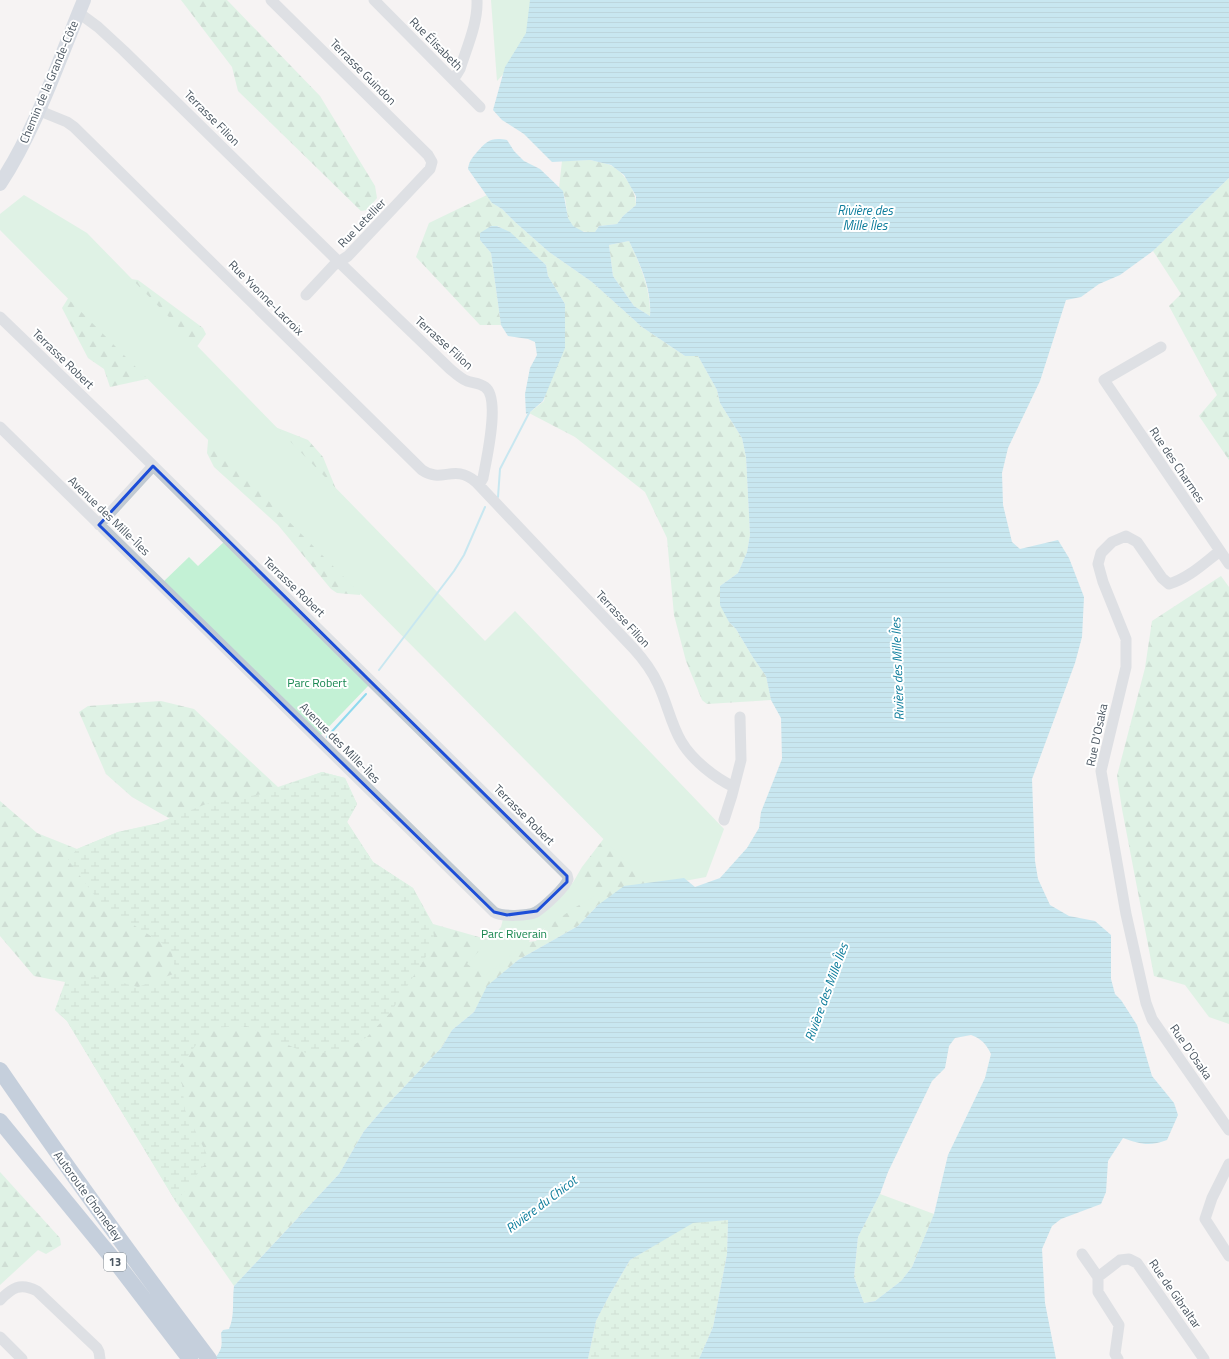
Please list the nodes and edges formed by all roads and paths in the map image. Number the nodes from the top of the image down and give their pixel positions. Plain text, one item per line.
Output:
1 (272, 0) edge
2 (374, 0) edge
3 (477, 0) edge
4 (81, 6) edge
5 (453, 79) junction
6 (480, 107) dead end
7 (40, 111) junction
8 (432, 164) joint
9 (0, 184) edge
10 (339, 262) junction
11 (306, 295) dead end
12 (0, 317) edge
13 (1161, 347) dead end
14 (0, 427) edge
15 (153, 466) junction
16 (479, 485) junction
17 (99, 525) junction
18 (1220, 551) junction
19 (1229, 564) edge
20 (740, 717) dead end
21 (734, 787) junction
22 (724, 820) dead end
23 (568, 877) joint
24 (0, 1070) edge
25 (0, 1121) edge
26 (1229, 1130) edge
27 (1229, 1164) edge
28 (1082, 1254) dead end
29 (1229, 1256) edge
30 (1098, 1277) junction
31 (0, 1300) edge
32 (0, 1338) edge
33 (189, 1349) edge
34 (22, 1359) edge
35 (100, 1359) edge
36 (209, 1359) edge
37 (1118, 1359) edge
38 (1204, 1359) edge

1 - 8 street, Terrasse Guindon
2 - 5 street, Rue Élisabeth
3 - 5 street
4 - 7 main road, Chemin de la Grande-Côte
4 - 10 street, Terrasse Filion
5 - 6 street, Rue Élisabeth
7 - 9 main road, Chemin de la Grande-Côte
7 - 16 street, Rue Yvonne-Lacroix
8 - 10 street, Rue Letellier
10 - 11 street, Rue Letellier
10 - 16 street, Terrasse Filion
12 - 15 street, Terrasse Robert
13 - 18 street, Rue des Charmes
14 - 17 street, Avenue des Mille-Îles
15 - 17 street
15 - 23 street, Terrasse Robert
16 - 21 street, Terrasse Filion
17 - 23 street, Avenue des Mille-Îles
18 - 19 street, Rue des Charmes
18 - 26 street, Rue D'Osaka
20 - 21 street
21 - 22 street
24 - 33 highway, Autoroute Chomedey / 13
25 - 33 highway, Autoroute Chomedey / 13
27 - 29 street
28 - 30 street
30 - 37 street
30 - 38 street, Rue de Gibraltar
31 - 35 street
32 - 34 street
33 - 36 highway, Autoroute Chomedey / 13

